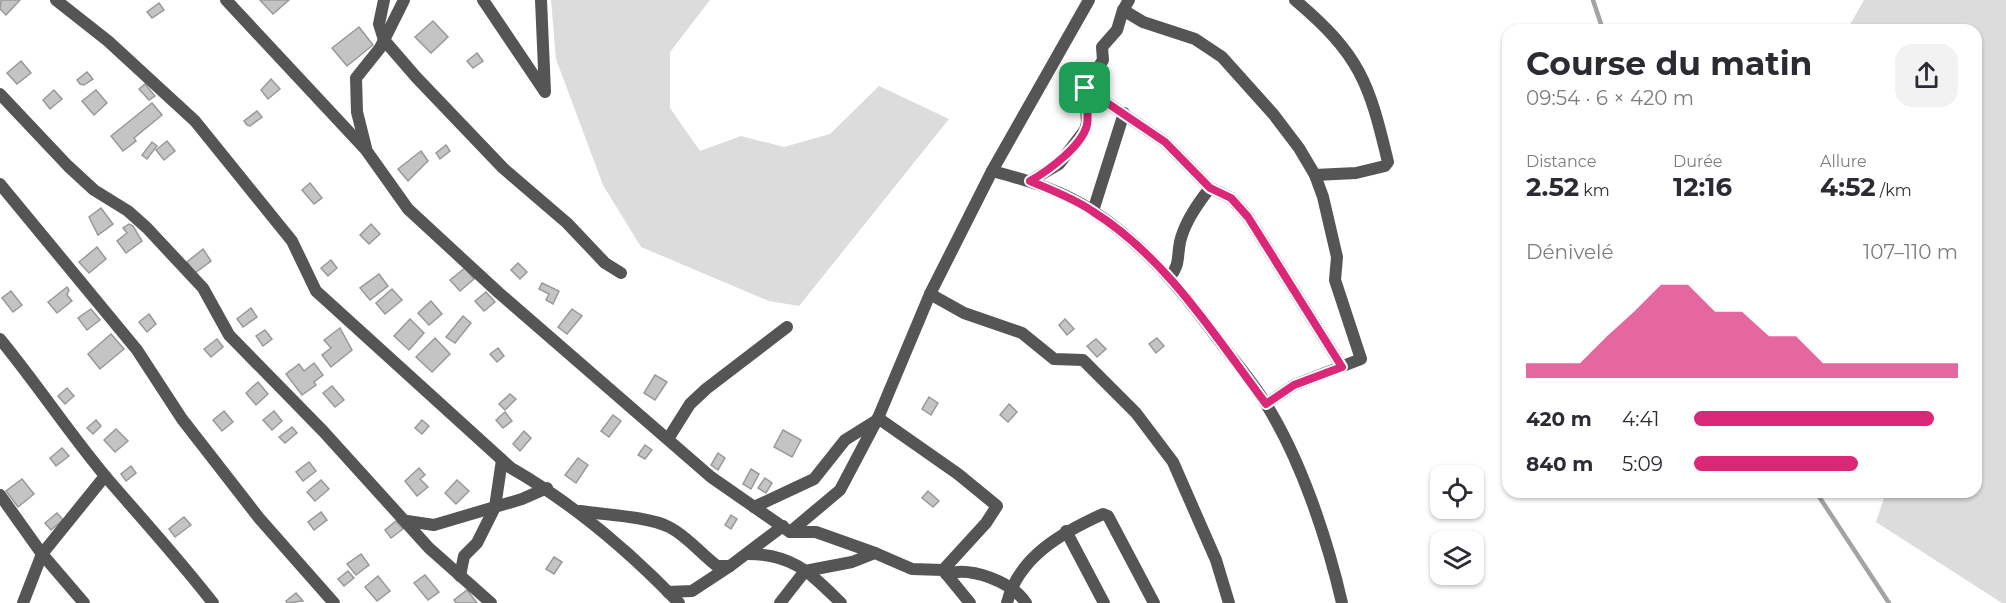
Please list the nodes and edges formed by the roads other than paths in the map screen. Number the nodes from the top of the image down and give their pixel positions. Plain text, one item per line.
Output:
1 (56, 0) edge
2 (226, 0) edge
3 (384, 0) edge
4 (404, 0) edge
5 (483, 0) edge
6 (541, 0) edge
7 (1089, 0) edge
8 (1295, 0) edge
9 (1126, 5) edge
10 (384, 40) junction
11 (1085, 88) junction
12 (0, 94) edge
13 (1124, 113) junction
14 (366, 150) junction
15 (992, 171) junction
16 (1315, 175) junction
17 (1030, 181) junction
18 (0, 184) edge
19 (1210, 188) junction
20 (1093, 211) junction
21 (621, 273) dead end
22 (1170, 278) junction
23 (930, 294) junction
24 (787, 327) dead end
25 (0, 339) edge
26 (1342, 367) junction
27 (1266, 404) junction
28 (878, 419) junction
29 (668, 439) junction
30 (502, 460) junction
31 (105, 476) junction
32 (548, 488) junction
33 (0, 495) edge
34 (495, 507) junction
35 (754, 507) junction
36 (579, 511) junction
37 (407, 521) junction
38 (786, 529) junction
39 (1066, 531) junction
40 (875, 553) junction
41 (42, 554) junction
42 (748, 554) junction
43 (730, 566) junction
44 (805, 570) junction
45 (945, 572) junction
46 (460, 576) junction
47 (1011, 587) junction
48 (668, 592) junction
49 (22, 603) edge
50 (84, 603) edge
51 (213, 603) edge
52 (334, 603) edge
53 (491, 603) edge
54 (679, 603) edge
55 (780, 603) edge
56 (841, 603) edge
57 (970, 603) edge
58 (1007, 603) edge
59 (1026, 603) edge
60 (1104, 603) edge
61 (1154, 603) edge
62 (1229, 603) edge
63 (1342, 603) edge

1 - 30 street
2 - 14 street
3 - 10 street
4 - 10 street
5 - 6 street
7 - 15 street
8 - 16 street
9 - 11 street
9 - 16 street
10 - 14 street
10 - 21 street
11 - 13 street
11 - 17 street
12 - 37 street
13 - 19 street
13 - 20 street
14 - 29 street
15 - 17 street
15 - 23 street
16 - 26 street
17 - 20 street
18 - 52 street
19 - 22 street
19 - 26 street
20 - 22 street
22 - 27 street
23 - 28 street
23 - 62 street
24 - 29 street
25 - 31 street
26 - 27 street
27 - 63 street
28 - 35 street
28 - 38 street
28 - 45 street
29 - 35 street
30 - 32 street
30 - 34 street
31 - 41 street
31 - 51 street
32 - 34 street
32 - 36 street
33 - 41 street
34 - 37 street
34 - 46 street
35 - 38 street
36 - 43 street
36 - 48 street
37 - 46 street
38 - 40 street
38 - 42 street
39 - 47 street
39 - 60 street
39 - 61 street
40 - 44 street
40 - 45 street
41 - 49 street
41 - 50 street
42 - 43 street
42 - 44 street
43 - 48 street
44 - 55 street
44 - 56 street
45 - 47 street
45 - 57 street
46 - 53 street
47 - 58 street
47 - 59 street
48 - 54 street

